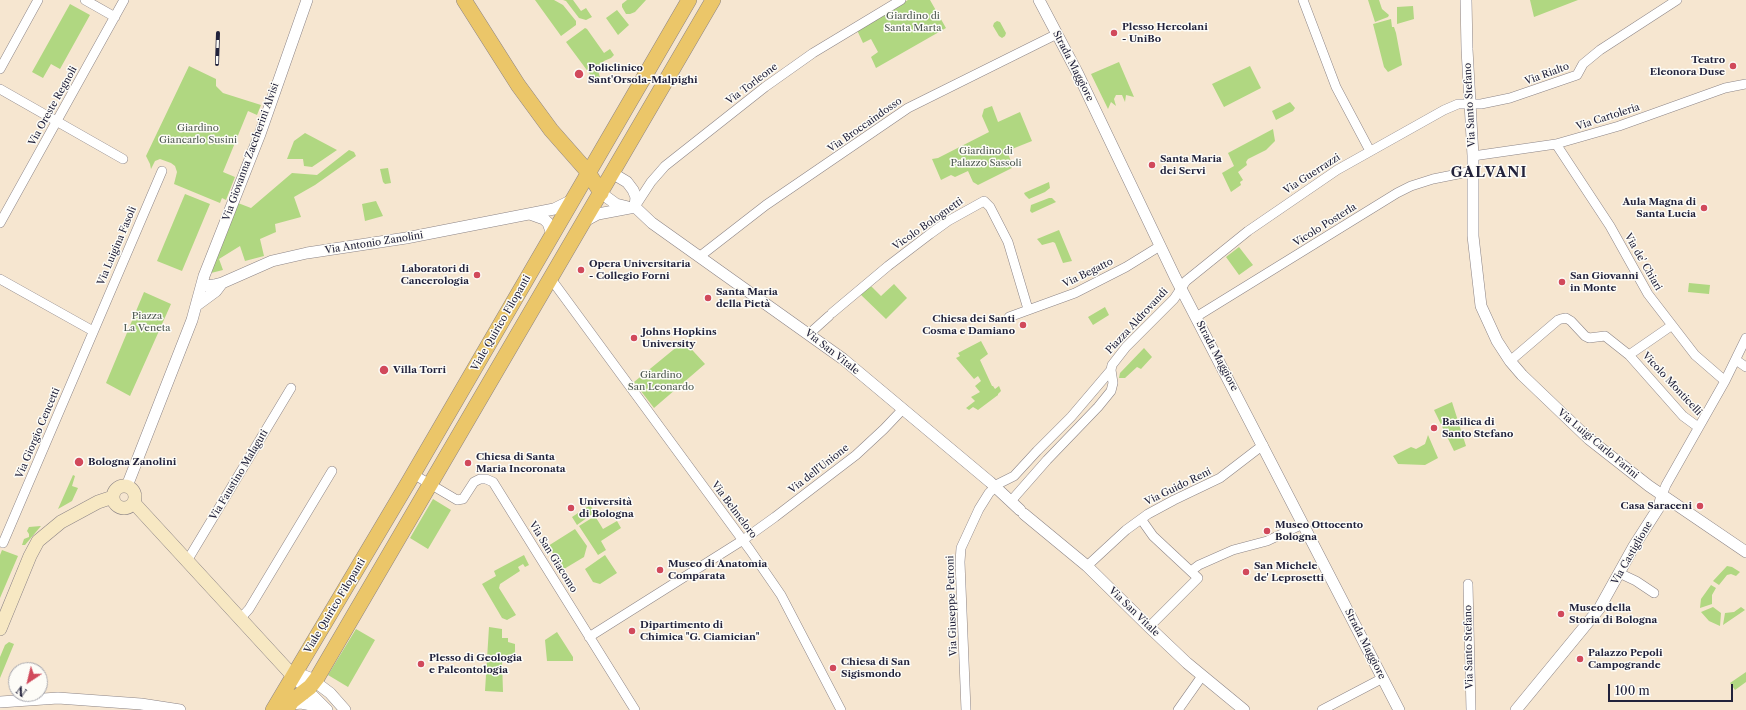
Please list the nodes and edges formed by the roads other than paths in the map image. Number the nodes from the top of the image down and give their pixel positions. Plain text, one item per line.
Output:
1 (38, 0) edge
2 (85, 0) edge
3 (124, 0) edge
4 (307, 0) edge
5 (464, 0) edge
6 (689, 0) edge
7 (713, 0) edge
8 (901, 0) edge
9 (1039, 0) edge
10 (1303, 0) edge
11 (1466, 0) edge
12 (1677, 0) edge
13 (115, 17) junction
14 (1057, 34) junction
15 (0, 69) edge
16 (1746, 84) edge
17 (0, 89) edge
18 (1471, 103) junction
19 (57, 121) junction
20 (1556, 144) junction
21 (1370, 151) junction
22 (1473, 156) junction
23 (123, 159) dead end
24 (162, 171) dead end
25 (1473, 171) junction
26 (588, 172) junction
27 (612, 173) junction
28 (601, 193) junction
29 (572, 200) junction
30 (632, 207) junction
31 (529, 213) junction
32 (584, 221) junction
33 (0, 223) edge
34 (552, 234) junction
35 (1160, 246) junction
36 (699, 257) junction
37 (0, 279) edge
38 (551, 279) junction
39 (222, 283) junction
40 (202, 286) junction
41 (1181, 288) junction
42 (197, 304) junction
43 (1481, 306) joint
44 (1028, 309) junction
45 (1196, 316) junction
46 (1009, 317) dead end
47 (1671, 326) junction
48 (93, 331) junction
49 (809, 334) junction
50 (1746, 338) edge
51 (1629, 355) junction
52 (1736, 360) junction
53 (1510, 361) junction
54 (1746, 367) edge
55 (1111, 370) junction
56 (1725, 381) junction
57 (291, 388) dead end
58 (903, 409) junction
59 (1698, 427) junction
60 (1263, 445) junction
61 (1036, 450) junction
62 (1047, 460) junction
63 (332, 471) dead end
64 (413, 474) junction
65 (430, 484) junction
66 (128, 486) junction
67 (994, 487) junction
68 (1662, 495) junction
69 (113, 497) junction
70 (1011, 501) junction
71 (134, 503) junction
72 (1141, 519) junction
73 (1303, 524) junction
74 (743, 540) junction
75 (3, 543) dead end
76 (1746, 552) edge
77 (187, 561) junction
78 (1087, 566) junction
79 (1191, 571) junction
80 (1619, 573) junction
81 (1468, 584) dead end
82 (1654, 593) dead end
83 (240, 619) junction
84 (1149, 627) junction
85 (0, 629) edge
86 (589, 637) junction
87 (293, 676) junction
88 (1202, 676) junction
89 (1383, 678) junction
90 (311, 686) junction
91 (0, 702) edge
92 (282, 709) edge
93 (180, 710) edge
94 (323, 710) edge
95 (327, 710) edge
96 (345, 710) edge
97 (635, 710) edge
98 (841, 710) edge
99 (966, 710) edge
100 (1178, 710) edge
101 (1244, 710) edge
102 (1322, 710) edge
103 (1399, 710) edge
104 (1471, 710) edge
105 (1516, 710) edge

1 - 15 street
2 - 13 street
3 - 13 street, Via Oreste Regnoli
4 - 40 street, Via Giovanna Zaccherini Alvisi
5 - 26 main road
6 - 26 main road, Viale Quirico Filopanti
7 - 27 main road, Viale Quirico Filopanti
8 - 30 street, Via Torleone
9 - 14 street, Strada Maggiore
10 - 21 street
11 - 18 street, Via Santo Stefano
12 - 18 street, Via Rialto
13 - 19 street, Via Oreste Regnoli
14 - 35 street, Strada Maggiore
14 - 36 street, Via Broccaindosso
16 - 20 street, Via Cartoleria
17 - 19 street
18 - 21 street, Via Guerrazzi
18 - 22 street, Via Santo Stefano
19 - 23 street
19 - 33 street, Via Oreste Regnoli
20 - 22 street, Via Cartoleria
20 - 47 street, Via de' Chiari
21 - 41 street, Via Guerrazzi
22 - 25 street, Via Santo Stefano
24 - 48 street, Via Luigina Fasoli
25 - 43 street, Via Santo Stefano
25 - 45 street, Vicolo Posterla
26 - 27 main road
26 - 28 main road
26 - 29 main road, Viale Quirico Filopanti
27 - 28 main road, Viale Quirico Filopanti
27 - 30 street
28 - 30 street
28 - 32 main road, Viale Quirico Filopanti
29 - 31 street, Via Antonio Zanolini
29 - 34 main road, Viale Quirico Filopanti
30 - 32 street
30 - 36 street, Via San Vitale
31 - 34 street
31 - 39 street, Via Antonio Zanolini
32 - 38 main road, Viale Quirico Filopanti
34 - 64 main road, Viale Quirico Filopanti
35 - 41 street, Strada Maggiore
35 - 44 street, Via Begatto
36 - 49 street, Via San Vitale
37 - 48 street
38 - 65 main road, Viale Quirico Filopanti
38 - 74 street, Via Belmeloro
39 - 40 street, Via Antonio Zanolini
39 - 42 street, Via Antonio Zanolini
40 - 42 street, Via Giovanna Zaccherini Alvisi
41 - 45 street, Strada Maggiore
41 - 55 street, Piazza Aldrovandi
42 - 66 street
43 - 53 street, Via Luigi Carlo Farini
44 - 46 street, Via Begatto
44 - 49 street, Vicolo Bolognetti
45 - 60 street, Strada Maggiore
47 - 51 street, Vicolo Monticelli
47 - 56 street, Via de' Chiari
48 - 75 street, Via Giorgio Cencetti
49 - 58 street, Via San Vitale
50 - 52 street, Via Castiglione
51 - 53 street, Vicolo Monticelli
51 - 59 street, Vicolo Monticelli
52 - 54 street
52 - 56 street, Via Castiglione
53 - 68 street, Via Luigi Carlo Farini
55 - 61 street, Piazza Aldrovandi
55 - 62 street, Piazza Aldrovandi
56 - 59 street, Via Castiglione
57 - 77 street, Via Faustino Malaguti
58 - 67 street, Via San Vitale
58 - 74 street, Via dell'Unione
59 - 68 street, Via Castiglione
60 - 72 street, Via Guido Reni
60 - 73 street, Strada Maggiore
61 - 62 street
61 - 67 street, Piazza Aldrovandi
62 - 70 street, Piazza Aldrovandi
63 - 83 street
64 - 65 street
64 - 87 main road, Viale Quirico Filopanti
65 - 86 street, Via San Giacomo
65 - 90 main road, Viale Quirico Filopanti
66 - 69 main road
66 - 71 main road
67 - 70 street, Via San Vitale
67 - 99 street, Via Giuseppe Petroni
68 - 76 street, Via Luigi Carlo Farini
68 - 80 street, Via Castiglione
69 - 71 main road
69 - 85 main road
70 - 78 street, Via San Vitale
71 - 77 main road
72 - 78 street, Via Guido Reni
72 - 79 street
73 - 79 street
73 - 89 street, Strada Maggiore
74 - 86 street, Via dell'Unione
74 - 98 street, Via Belmeloro
77 - 83 main road
78 - 84 street, Via San Vitale
79 - 84 street
80 - 82 street
80 - 105 street, Via Castiglione
81 - 104 street, Via Santo Stefano
83 - 87 main road
84 - 88 street, Via San Vitale
86 - 97 street, Via San Giacomo
87 - 90 street
87 - 92 main road, Viale Quirico Filopanti
88 - 100 street
88 - 101 street, Via San Vitale
89 - 102 street
89 - 103 street, Strada Maggiore
90 - 92 main road, Viale Quirico Filopanti
90 - 95 street
90 - 96 street
91 - 93 street
92 - 94 street

